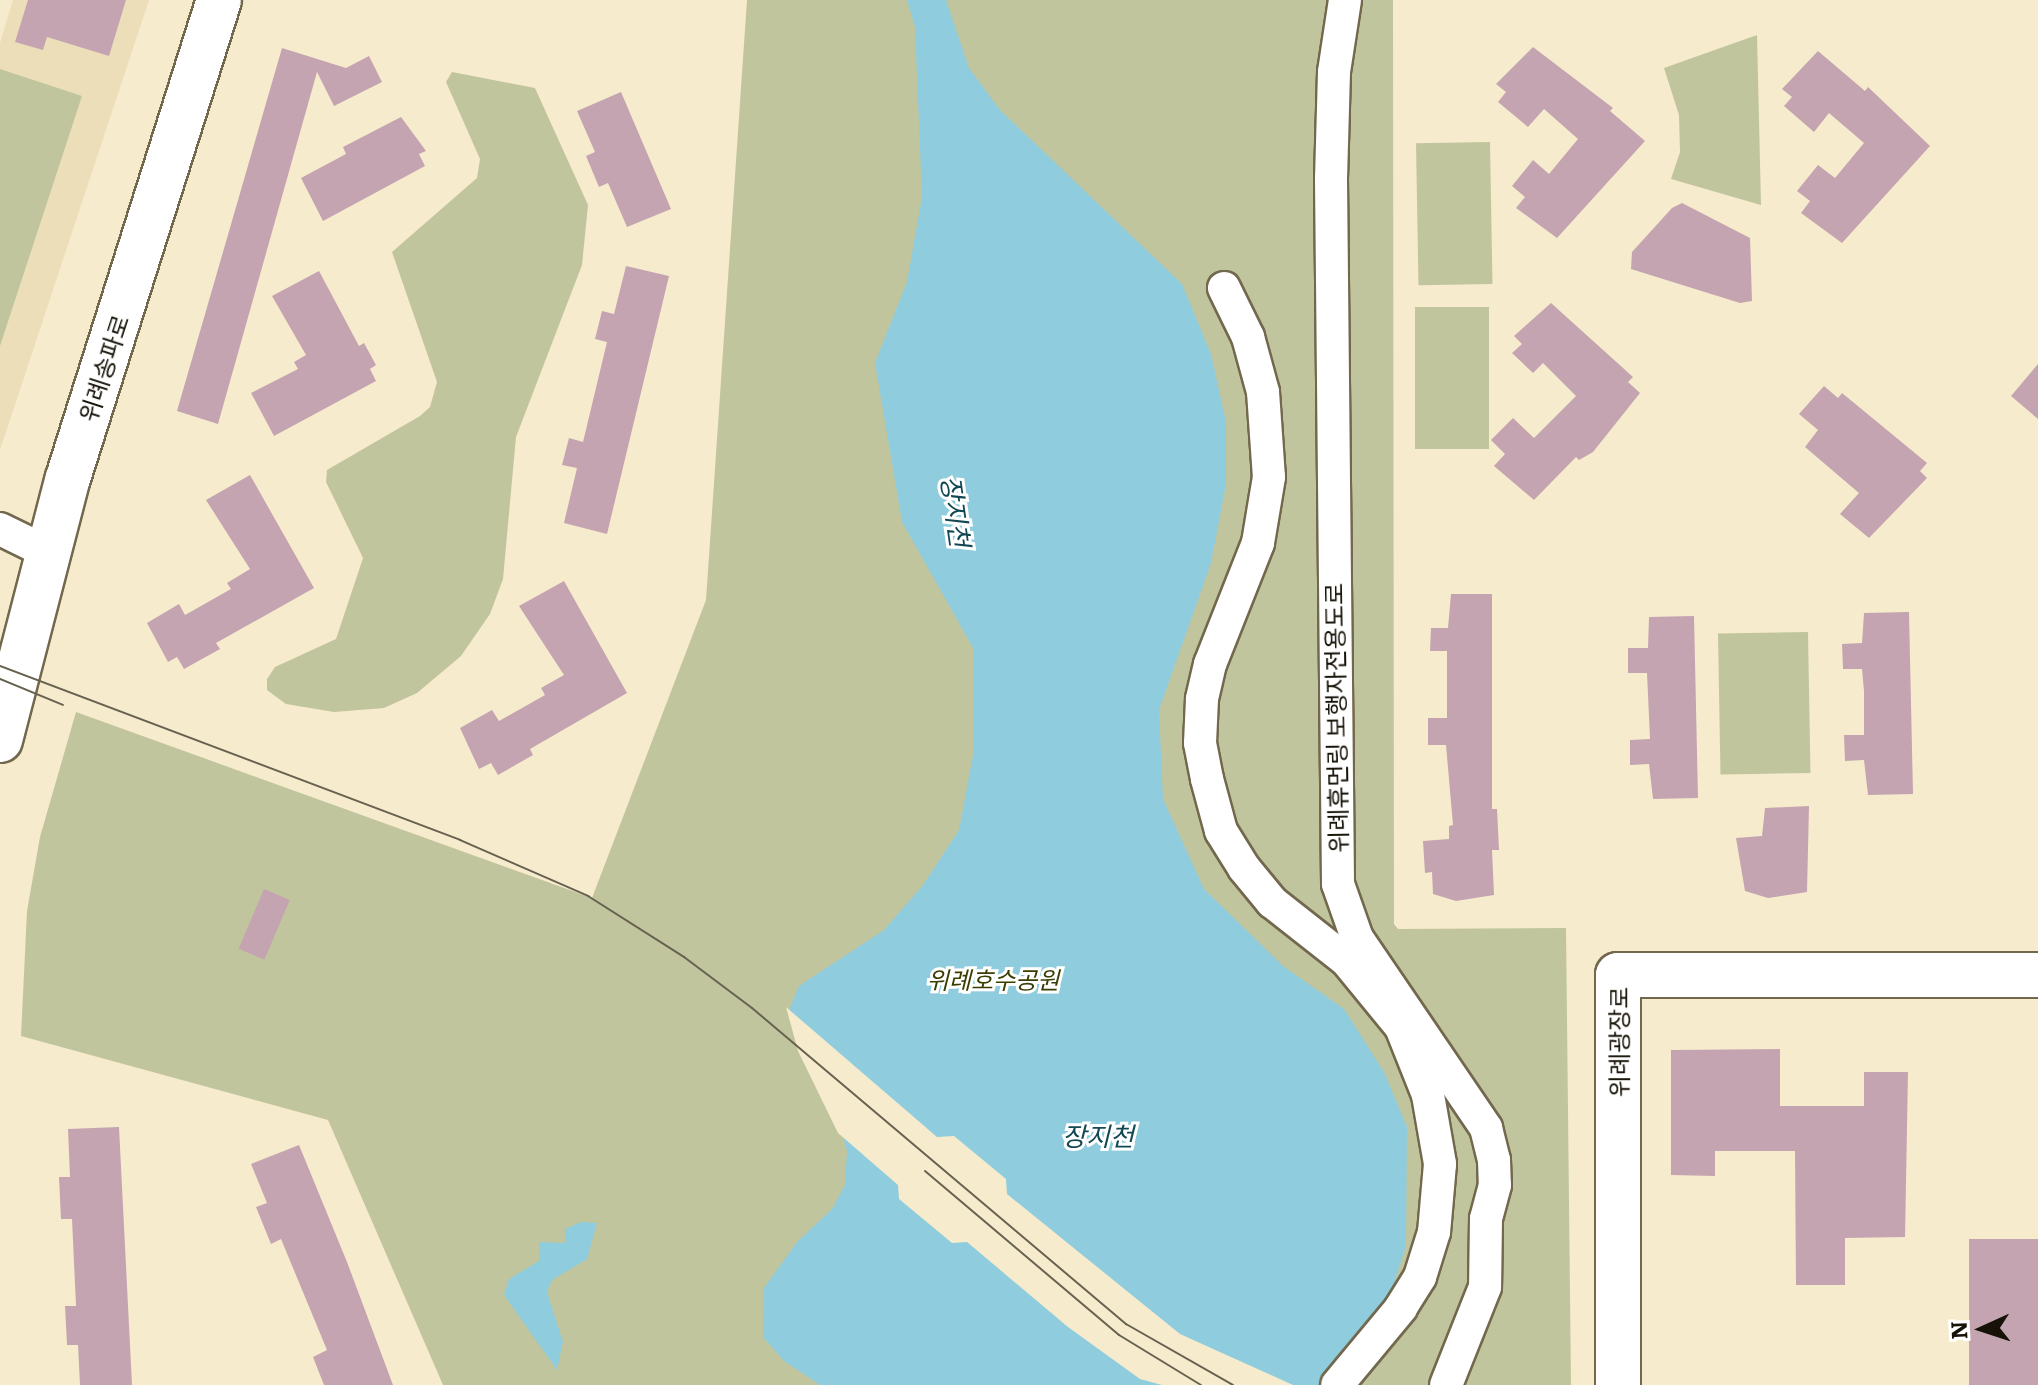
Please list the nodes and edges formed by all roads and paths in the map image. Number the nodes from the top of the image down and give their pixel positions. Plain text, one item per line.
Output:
1 (219, 0) edge
2 (1345, 0) edge
3 (1224, 288) dead end
4 (0, 529) edge
5 (47, 552) junction
6 (0, 740) edge
7 (2038, 975) edge
8 (1337, 1385) edge
9 (1446, 1385) edge
10 (1618, 1385) edge

1 - 5 street, 위례송파로
2 - 9 street, 위례휴먼링 보행자전용도로
3 - 8 street
4 - 5 street
5 - 6 street, 위례송파로
7 - 10 street, 위례광장로

